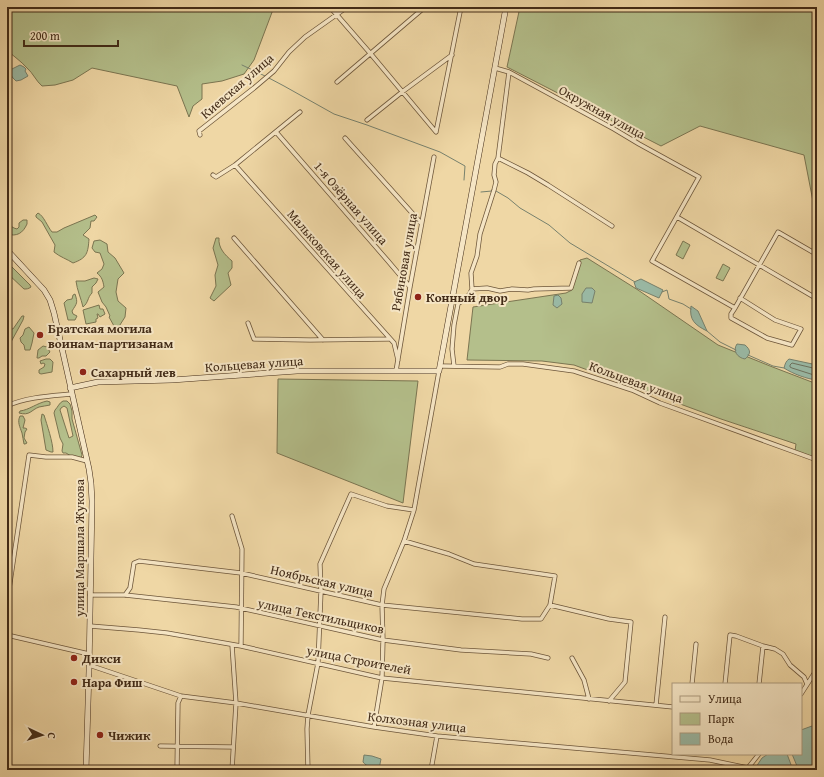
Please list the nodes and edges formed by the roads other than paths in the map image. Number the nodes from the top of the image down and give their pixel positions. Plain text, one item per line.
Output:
1 (330, 7) edge
2 (346, 7) edge
3 (425, 7) edge
4 (461, 7) edge
5 (506, 7) edge
6 (336, 15) junction
7 (370, 53) junction
8 (452, 55) junction
9 (495, 68) junction
10 (508, 72) junction
11 (337, 82) dead end
12 (402, 92) junction
13 (300, 112) dead end
14 (367, 120) dead end
15 (276, 132) junction
16 (200, 135) dead end
17 (345, 138) dead end
18 (434, 157) dead end
19 (498, 158) junction
20 (235, 164) junction
21 (213, 176) dead end
22 (677, 217) junction
23 (422, 223) junction
24 (612, 226) dead end
25 (234, 238) dead end
26 (7, 250) edge
27 (816, 254) edge
28 (579, 263) dead end
29 (759, 265) junction
30 (410, 287) junction
31 (472, 289) junction
32 (814, 297) dead end
33 (740, 298) junction
34 (734, 308) junction
35 (248, 323) dead end
36 (389, 339) junction
37 (322, 340) junction
38 (398, 360) junction
39 (454, 366) junction
40 (440, 368) junction
41 (396, 371) junction
42 (71, 391) junction
43 (7, 406) edge
44 (817, 460) edge
45 (87, 461) junction
46 (414, 510) junction
47 (232, 516) dead end
48 (404, 541) junction
49 (241, 573) junction
50 (321, 591) junction
51 (90, 595) junction
52 (125, 595) junction
53 (7, 603) edge
54 (382, 605) junction
55 (550, 605) junction
56 (241, 608) junction
57 (665, 617) dead end
58 (90, 626) junction
59 (320, 626) junction
60 (7, 635) edge
61 (383, 640) junction
62 (696, 644) dead end
63 (232, 645) junction
64 (241, 646) junction
65 (764, 646) junction
66 (90, 654) junction
67 (548, 658) dead end
68 (572, 658) dead end
69 (318, 663) junction
70 (89, 665) junction
71 (817, 669) edge
72 (382, 678) junction
73 (692, 683) edge
74 (725, 683) edge
75 (759, 683) edge
76 (807, 684) junction
77 (802, 692) edge
78 (181, 696) junction
79 (589, 699) junction
80 (609, 701) junction
81 (236, 703) junction
82 (656, 705) junction
83 (672, 707) edge
84 (308, 715) junction
85 (374, 727) junction
86 (437, 736) junction
87 (160, 746) dead end
88 (177, 746) junction
89 (233, 747) junction
90 (758, 755) edge
91 (747, 769) edge
92 (86, 770) edge
93 (177, 770) edge
94 (232, 770) edge
95 (308, 770) edge
96 (431, 770) edge

1 - 6 street
2 - 6 street, Киевская улица
3 - 7 street
4 - 8 street
5 - 9 street
6 - 7 street
6 - 16 street, Киевская улица
7 - 11 street
7 - 12 street
8 - 12 street
8 - 12 street
9 - 10 street, Окружная улица
9 - 40 street
10 - 19 street
10 - 22 street, Окружная улица
12 - 14 street
13 - 15 street
15 - 20 street
15 - 30 street, 1-я Озёрная улица
17 - 23 street
18 - 23 street, Рябиновая улица
19 - 24 street
19 - 31 street
20 - 21 street
20 - 36 street, Мальковская улица
22 - 29 street
22 - 34 street
23 - 30 street, Рябиновая улица
25 - 37 street
26 - 42 street, улица Маршала Жукова
27 - 29 street
28 - 31 street
29 - 32 street
29 - 33 street
30 - 38 street, Рябиновая улица
31 - 39 street
33 - 34 street
33 - 34 street
35 - 37 street
36 - 37 street
36 - 38 street, Мальковская улица
38 - 41 street, Рябиновая улица
39 - 40 street, Кольцевая улица
39 - 44 street, Кольцевая улица
40 - 41 street, Кольцевая улица
40 - 46 street
41 - 42 street, Кольцевая улица
42 - 43 street
42 - 45 street, улица Маршала Жукова
45 - 51 street, улица Маршала Жукова
45 - 53 street
46 - 48 street
46 - 50 street
47 - 49 street
48 - 54 street
48 - 55 street
49 - 50 street, Ноябрьская улица
49 - 52 street, Ноябрьская улица
49 - 56 street
50 - 54 street, Ноябрьская улица
50 - 59 street
51 - 52 street, улица Текстильщиков
51 - 58 street, улица Маршала Жукова
52 - 56 street, улица Текстильщиков
54 - 55 street, Ноябрьская улица
54 - 61 street
55 - 80 street
56 - 59 street, улица Текстильщиков
56 - 64 street
57 - 82 street
58 - 63 street, улица Строителей
58 - 66 street, улица Маршала Жукова
59 - 61 street, улица Текстильщиков
59 - 69 street
60 - 66 street
61 - 67 street, улица Текстильщиков
61 - 72 street
62 - 73 street
63 - 64 street, улица Строителей
63 - 81 street
64 - 69 street, улица Строителей
65 - 74 street
65 - 75 street
65 - 76 street
66 - 70 street, улица Маршала Жукова
68 - 79 street
69 - 72 street, улица Строителей
69 - 84 street
70 - 78 street, Колхозная улица
70 - 92 street, улица Маршала Жукова
71 - 76 street
72 - 79 street, улица Строителей
72 - 85 street
76 - 77 street
78 - 81 street, Колхозная улица
78 - 88 street
79 - 80 street, улица Строителей
80 - 82 street, улица Строителей
81 - 84 street, Колхозная улица
81 - 89 street
82 - 83 street, улица Строителей
84 - 85 street, Колхозная улица
84 - 95 street
85 - 86 street, Колхозная улица
86 - 91 street, Колхозная улица
86 - 96 street
87 - 88 street
88 - 89 street
88 - 93 street
89 - 94 street
90 - 91 street

